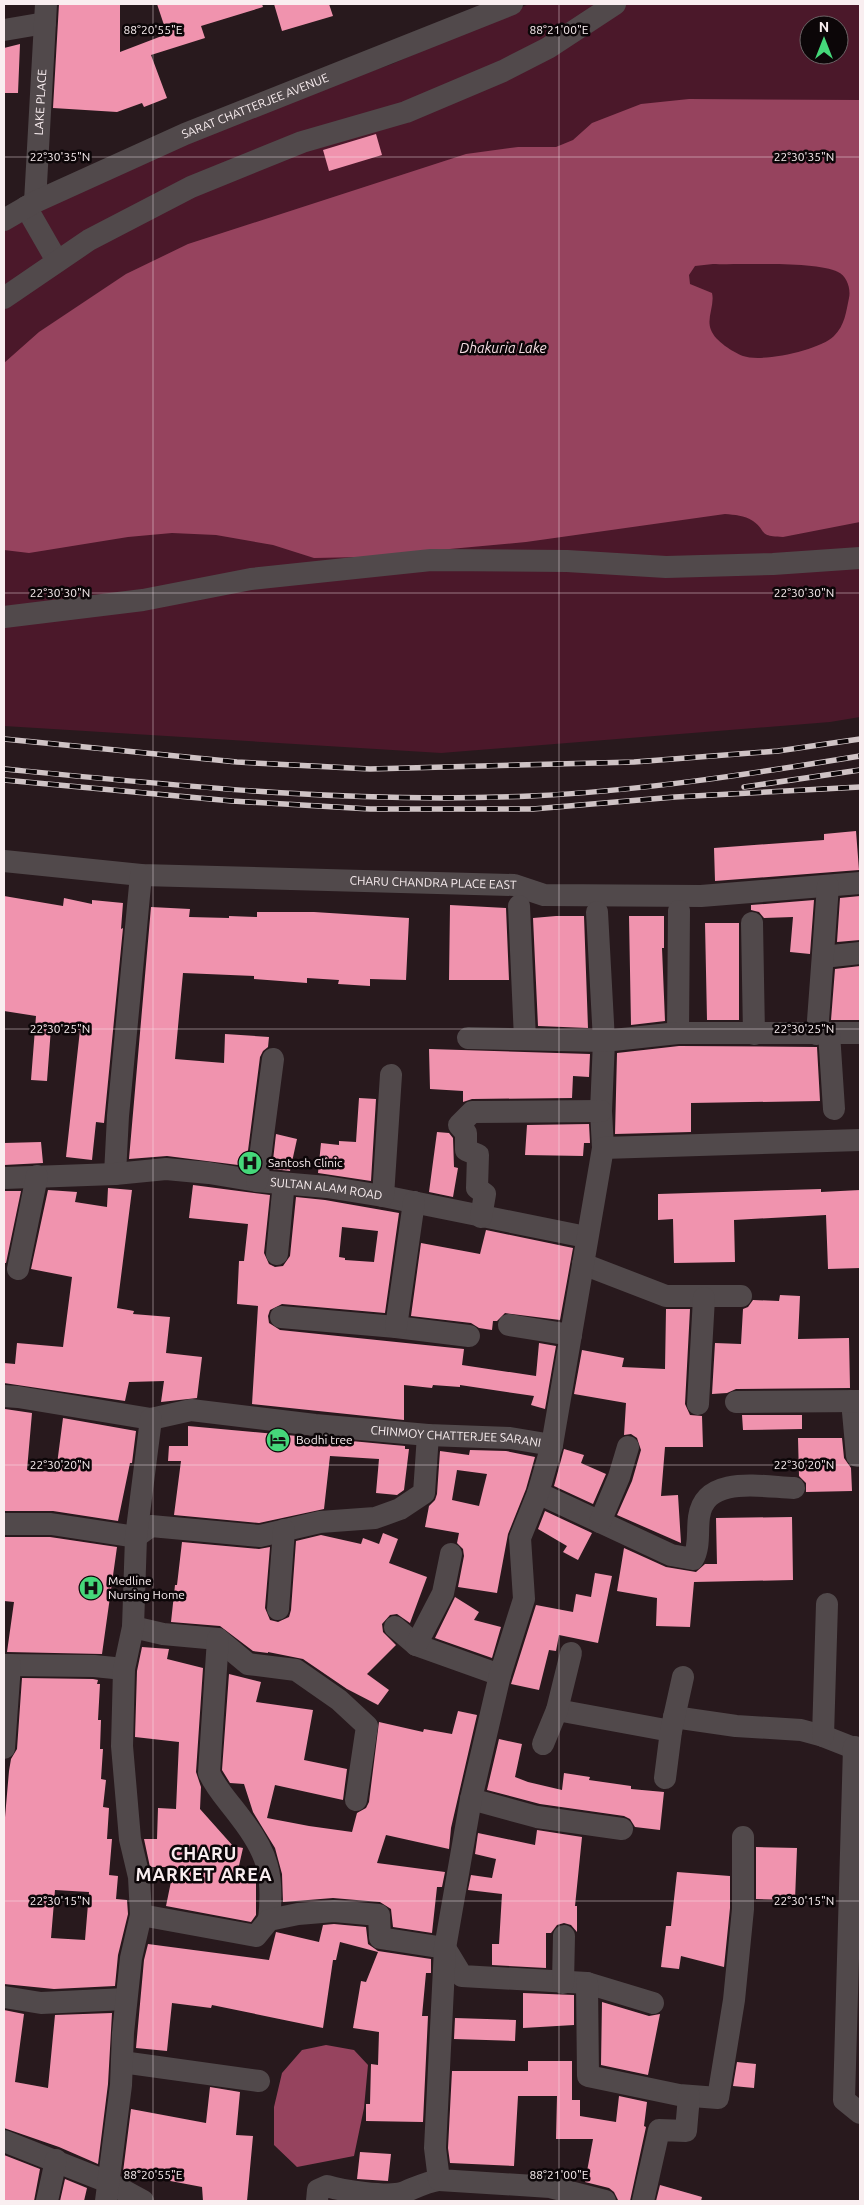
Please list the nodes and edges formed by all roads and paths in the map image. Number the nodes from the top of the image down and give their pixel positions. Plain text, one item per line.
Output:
1 (512, 4) edge
2 (615, 4) edge
3 (46, 14) edge
4 (4, 30) edge
5 (30, 204) junction
6 (4, 220) edge
7 (56, 261) junction
8 (4, 298) edge
9 (860, 558) edge
10 (4, 617) edge
11 (4, 861) edge
12 (141, 875) junction
13 (860, 883) edge
14 (828, 886) junction
15 (519, 906) dead end
16 (679, 911) dead end
17 (597, 912) dead end
18 (752, 922) dead end
19 (860, 953) edge
20 (823, 957) junction
21 (678, 1033) junction
22 (860, 1033) edge
23 (754, 1034) junction
24 (823, 1034) junction
25 (468, 1038) dead end
26 (525, 1039) junction
27 (604, 1041) junction
28 (273, 1059) dead end
29 (391, 1076) dead end
30 (834, 1109) dead end
31 (600, 1111) junction
32 (860, 1140) edge
33 (603, 1148) junction
34 (116, 1174) junction
35 (37, 1176) junction
36 (4, 1178) edge
37 (257, 1181) junction
38 (286, 1184) junction
39 (383, 1196) junction
40 (414, 1202) junction
41 (481, 1217) junction
42 (586, 1237) junction
43 (277, 1254) dead end
44 (583, 1264) junction
45 (18, 1269) dead end
46 (740, 1296) dead end
47 (704, 1298) junction
48 (280, 1316) dead end
49 (509, 1325) dead end
50 (396, 1327) junction
51 (571, 1335) junction
52 (469, 1336) dead end
53 (4, 1396) edge
54 (856, 1401) edge
55 (736, 1402) dead end
56 (698, 1404) dead end
57 (151, 1419) junction
58 (428, 1435) junction
59 (552, 1445) junction
60 (628, 1447) dead end
61 (860, 1456) edge
62 (794, 1488) dead end
63 (538, 1493) junction
64 (600, 1522) junction
65 (4, 1524) edge
66 (284, 1530) junction
67 (136, 1537) junction
68 (451, 1554) dead end
69 (828, 1604) dead end
70 (278, 1609) dead end
71 (133, 1627) junction
72 (395, 1627) dead end
73 (218, 1639) junction
74 (416, 1645) junction
75 (571, 1653) dead end
76 (7, 1665) edge
77 (124, 1669) junction
78 (500, 1675) junction
79 (683, 1677) dead end
80 (557, 1710) junction
81 (672, 1724) junction
82 (823, 1736) junction
83 (543, 1744) dead end
84 (857, 1747) edge
85 (4, 1748) edge
86 (665, 1778) dead end
87 (471, 1799) junction
88 (356, 1800) dead end
89 (622, 1829) dead end
90 (744, 1837) dead end
91 (141, 1915) junction
92 (269, 1920) junction
93 (564, 1936) dead end
94 (445, 1948) junction
95 (563, 1983) junction
96 (587, 1983) junction
97 (4, 1997) edge
98 (126, 1999) junction
99 (653, 2003) dead end
100 (122, 2062) junction
101 (259, 2081) dead end
102 (689, 2096) junction
103 (860, 2113) edge
104 (4, 2140) edge
105 (56, 2160) junction
106 (439, 2180) junction
107 (107, 2192) edge
108 (548, 2194) edge
109 (47, 2201) edge
110 (143, 2201) edge
111 (317, 2201) edge
112 (605, 2201) edge
113 (643, 2201) edge

1 - 5 street, SARAT CHATTERJEE AVENUE
2 - 7 street
3 - 4 street
3 - 5 street, LAKE PLACE
5 - 6 street, SARAT CHATTERJEE AVENUE
5 - 7 street
7 - 8 street
9 - 10 street
11 - 12 street, CHARU CHANDRA PLACE EAST
12 - 14 street, CHARU CHANDRA PLACE EAST
12 - 34 street
13 - 14 street, CHARU CHANDRA PLACE EAST
14 - 20 street
15 - 26 street
16 - 21 street
17 - 27 street
18 - 23 street
19 - 20 street
20 - 24 street
21 - 23 street
21 - 27 street
22 - 24 street
23 - 24 street
24 - 30 street
25 - 26 street
26 - 27 street
27 - 31 street
28 - 37 street
29 - 39 street
31 - 33 street
31 - 41 street
32 - 33 street
33 - 42 street
34 - 35 street, SULTAN ALAM ROAD
34 - 37 street, SULTAN ALAM ROAD
35 - 36 street, SULTAN ALAM ROAD
35 - 45 street
37 - 38 street, SULTAN ALAM ROAD
38 - 39 street, SULTAN ALAM ROAD
38 - 43 street
39 - 40 street, SULTAN ALAM ROAD
40 - 41 street, SULTAN ALAM ROAD
40 - 50 street
41 - 42 street, SULTAN ALAM ROAD
42 - 44 street
44 - 47 street
44 - 51 street
46 - 47 street
47 - 56 street
48 - 50 street
49 - 51 street
50 - 52 street
51 - 59 street
53 - 57 street, CHINMOY CHATTERJEE SARANI
54 - 55 street
54 - 61 street
57 - 58 street, CHINMOY CHATTERJEE SARANI
57 - 67 street
58 - 59 street, CHINMOY CHATTERJEE SARANI
58 - 66 street
59 - 63 street
60 - 64 street
62 - 64 street
63 - 64 street
63 - 78 street
65 - 67 street
66 - 67 street
66 - 70 street
67 - 71 street
68 - 74 street
69 - 82 street
71 - 73 street
71 - 77 street
72 - 74 street
73 - 88 street
73 - 92 street
74 - 78 street
75 - 80 street
76 - 77 street
76 - 85 street
77 - 91 street
78 - 87 street
79 - 81 street
80 - 81 street
80 - 83 street
81 - 82 street
81 - 86 street
82 - 84 street
84 - 103 street
87 - 89 street
87 - 94 street
90 - 102 street
91 - 92 street
91 - 98 street
92 - 94 street
93 - 95 street
94 - 95 street
94 - 106 street
95 - 96 street
96 - 99 street
96 - 102 street
97 - 98 street
98 - 100 street
100 - 101 street
100 - 107 street
102 - 113 street
104 - 105 street
105 - 107 street
105 - 109 street
106 - 108 street
106 - 111 street
107 - 110 street
108 - 112 street

